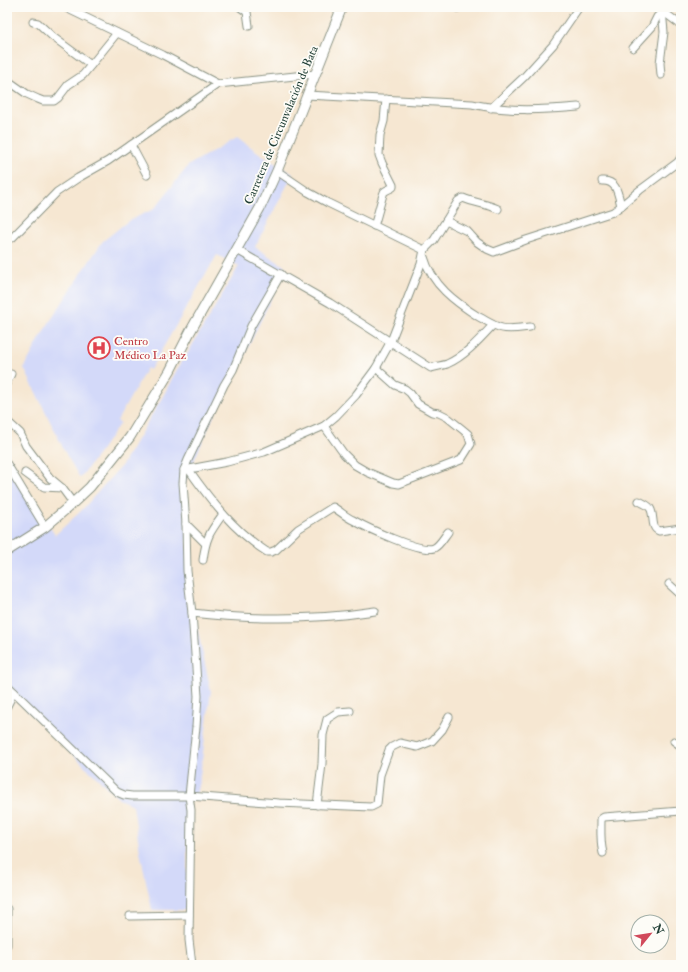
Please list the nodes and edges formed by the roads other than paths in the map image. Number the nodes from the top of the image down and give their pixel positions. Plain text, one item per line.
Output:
1 (64, 7) edge
2 (240, 7) edge
3 (342, 7) edge
4 (579, 7) edge
5 (660, 10) edge
6 (33, 22) dead end
7 (681, 25) edge
8 (249, 26) dead end
9 (117, 34) junction
10 (633, 48) dead end
11 (91, 65) junction
12 (315, 74) junction
13 (661, 75) dead end
14 (7, 81) edge
15 (218, 84) junction
16 (307, 95) junction
17 (386, 99) junction
18 (578, 107) dead end
19 (491, 108) junction
20 (131, 145) junction
21 (681, 157) edge
22 (277, 171) junction
23 (147, 175) dead end
24 (602, 181) dead end
25 (622, 206) junction
26 (498, 209) dead end
27 (446, 221) junction
28 (374, 226) junction
29 (12, 238) dead end
30 (237, 250) junction
31 (424, 252) junction
32 (281, 274) junction
33 (493, 325) junction
34 (530, 327) dead end
35 (391, 341) junction
36 (376, 368) junction
37 (11, 374) dead end
38 (7, 382) edge
39 (7, 422) edge
40 (324, 426) junction
41 (7, 464) edge
42 (187, 470) junction
43 (25, 473) dead end
44 (62, 488) junction
45 (639, 501) dead end
46 (73, 503) junction
47 (223, 514) junction
48 (186, 524) junction
49 (45, 527) junction
50 (681, 528) edge
51 (448, 532) dead end
52 (205, 543) junction
53 (7, 551) edge
54 (203, 560) dead end
55 (669, 584) dead end
56 (681, 595) edge
57 (376, 611) dead end
58 (192, 613) junction
59 (7, 685) edge
60 (14, 692) junction
61 (7, 706) edge
62 (350, 711) dead end
63 (449, 717) dead end
64 (674, 742) dead end
65 (681, 746) edge
66 (190, 796) junction
67 (317, 805) junction
68 (681, 810) edge
69 (603, 853) dead end
70 (7, 909) edge
71 (189, 915) junction
72 (130, 916) dead end
73 (7, 944) edge
74 (192, 965) edge

1 - 9 street
2 - 8 street
3 - 12 main road, Carretera de Circunvalación de Bata
4 - 19 street
5 - 7 street
5 - 10 street
5 - 13 street
6 - 11 street
9 - 11 street
9 - 15 street
11 - 14 street
12 - 15 street
12 - 16 main road, Carretera de Circunvalación de Bata
15 - 20 street
16 - 17 street
16 - 22 main road, Carretera de Circunvalación de Bata
17 - 19 street
17 - 28 street
18 - 19 street
20 - 23 street
20 - 29 street
21 - 25 street
22 - 28 street
22 - 30 main road, Carretera de Circunvalación de Bata
24 - 25 street
25 - 27 street
26 - 27 street
27 - 31 street
28 - 31 street
30 - 32 street
30 - 46 main road, Carretera de Circunvalación de Bata
31 - 33 street
31 - 35 street
32 - 35 street
32 - 42 street
33 - 34 street
33 - 35 street
35 - 36 street
36 - 40 street
36 - 40 street
37 - 38 street
39 - 44 street
40 - 42 street
41 - 49 street
42 - 47 street
42 - 48 street
43 - 44 street
44 - 46 street
45 - 50 street
46 - 49 main road, Carretera de Circunvalación de Bata
47 - 51 street
47 - 52 street
48 - 52 street
48 - 58 street
49 - 53 main road, Carretera de Circunvalación de Bata
52 - 54 street
55 - 56 street
57 - 58 street
58 - 66 street
59 - 60 street
60 - 61 street
60 - 66 street
62 - 67 street
63 - 67 street
64 - 65 street
66 - 67 street
66 - 71 street
68 - 69 street
70 - 73 street
71 - 72 street
71 - 74 street

